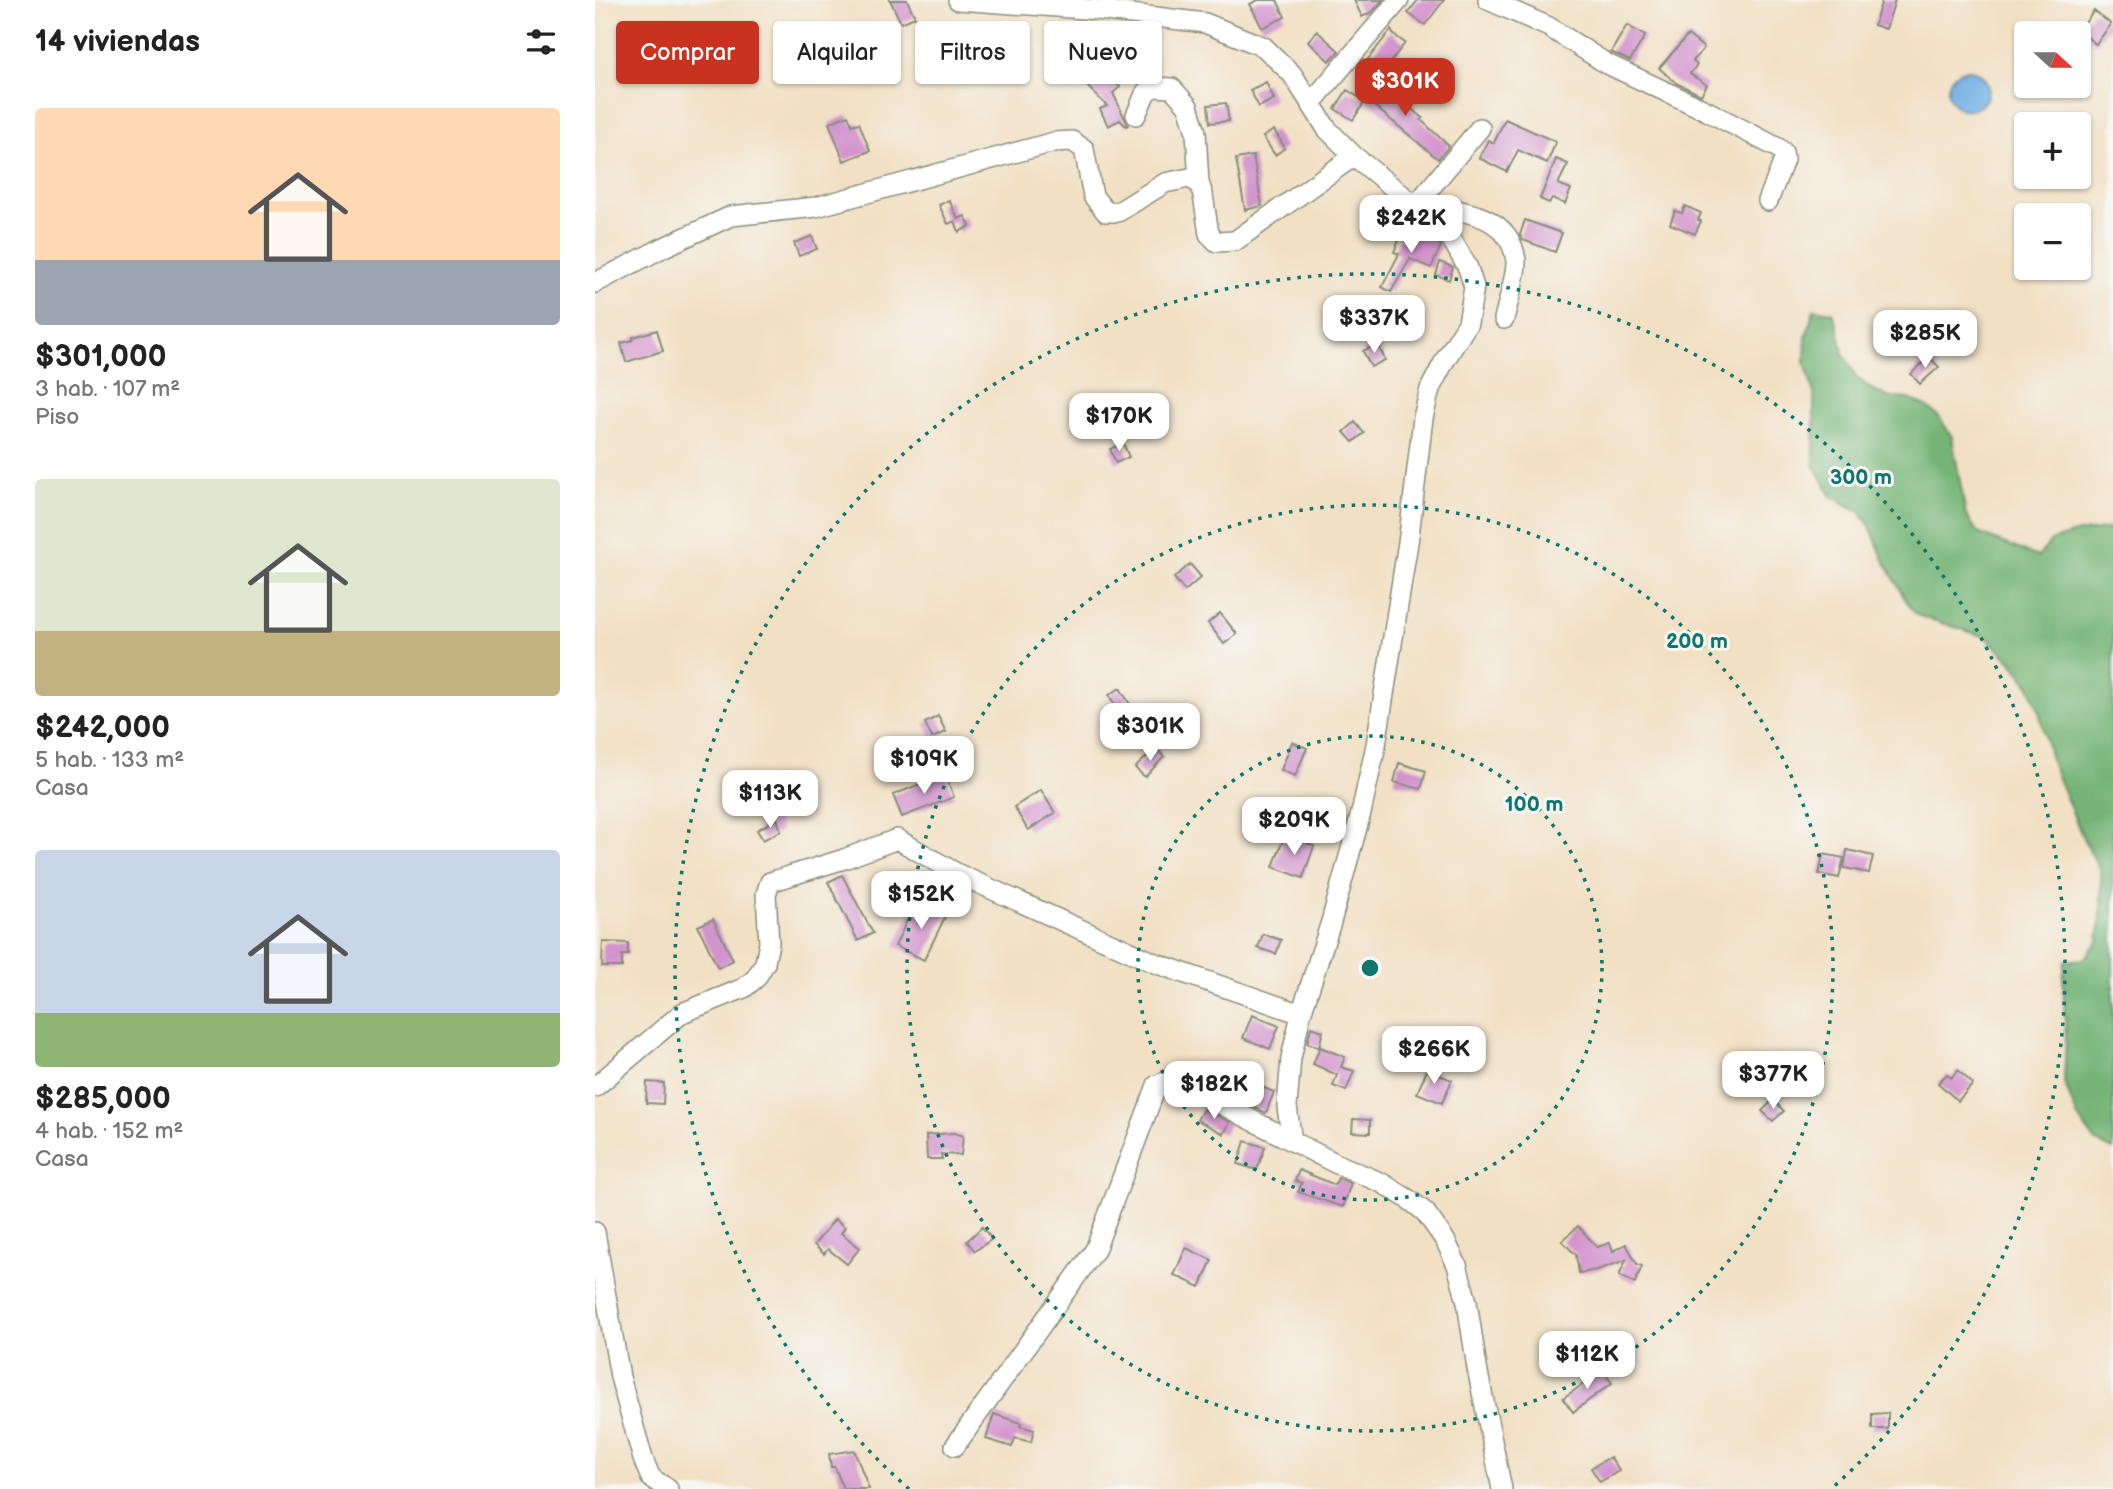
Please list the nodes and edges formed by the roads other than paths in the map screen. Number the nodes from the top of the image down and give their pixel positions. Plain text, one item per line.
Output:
1 (958, 0) edge
2 (1399, 0) edge
3 (1488, 0) edge
4 (1311, 103) junction
5 (1136, 115) dead end
6 (1480, 128) dead end
7 (1354, 156) junction
8 (1199, 183) junction
9 (1768, 201) dead end
10 (1416, 205) junction
11 (595, 283) edge
12 (1504, 319) dead end
13 (1301, 1014) junction
14 (595, 1087) edge
15 (1292, 1141) junction
16 (595, 1232) edge
17 (955, 1446) dead end
18 (668, 1489) edge
19 (1502, 1489) edge

1 - 4 street
2 - 4 street
3 - 9 street
4 - 7 street
5 - 8 street
6 - 10 street
7 - 8 street
7 - 10 street
8 - 11 street
10 - 12 street
10 - 13 street
13 - 14 street
13 - 15 street
15 - 17 street
15 - 19 street
16 - 18 street

